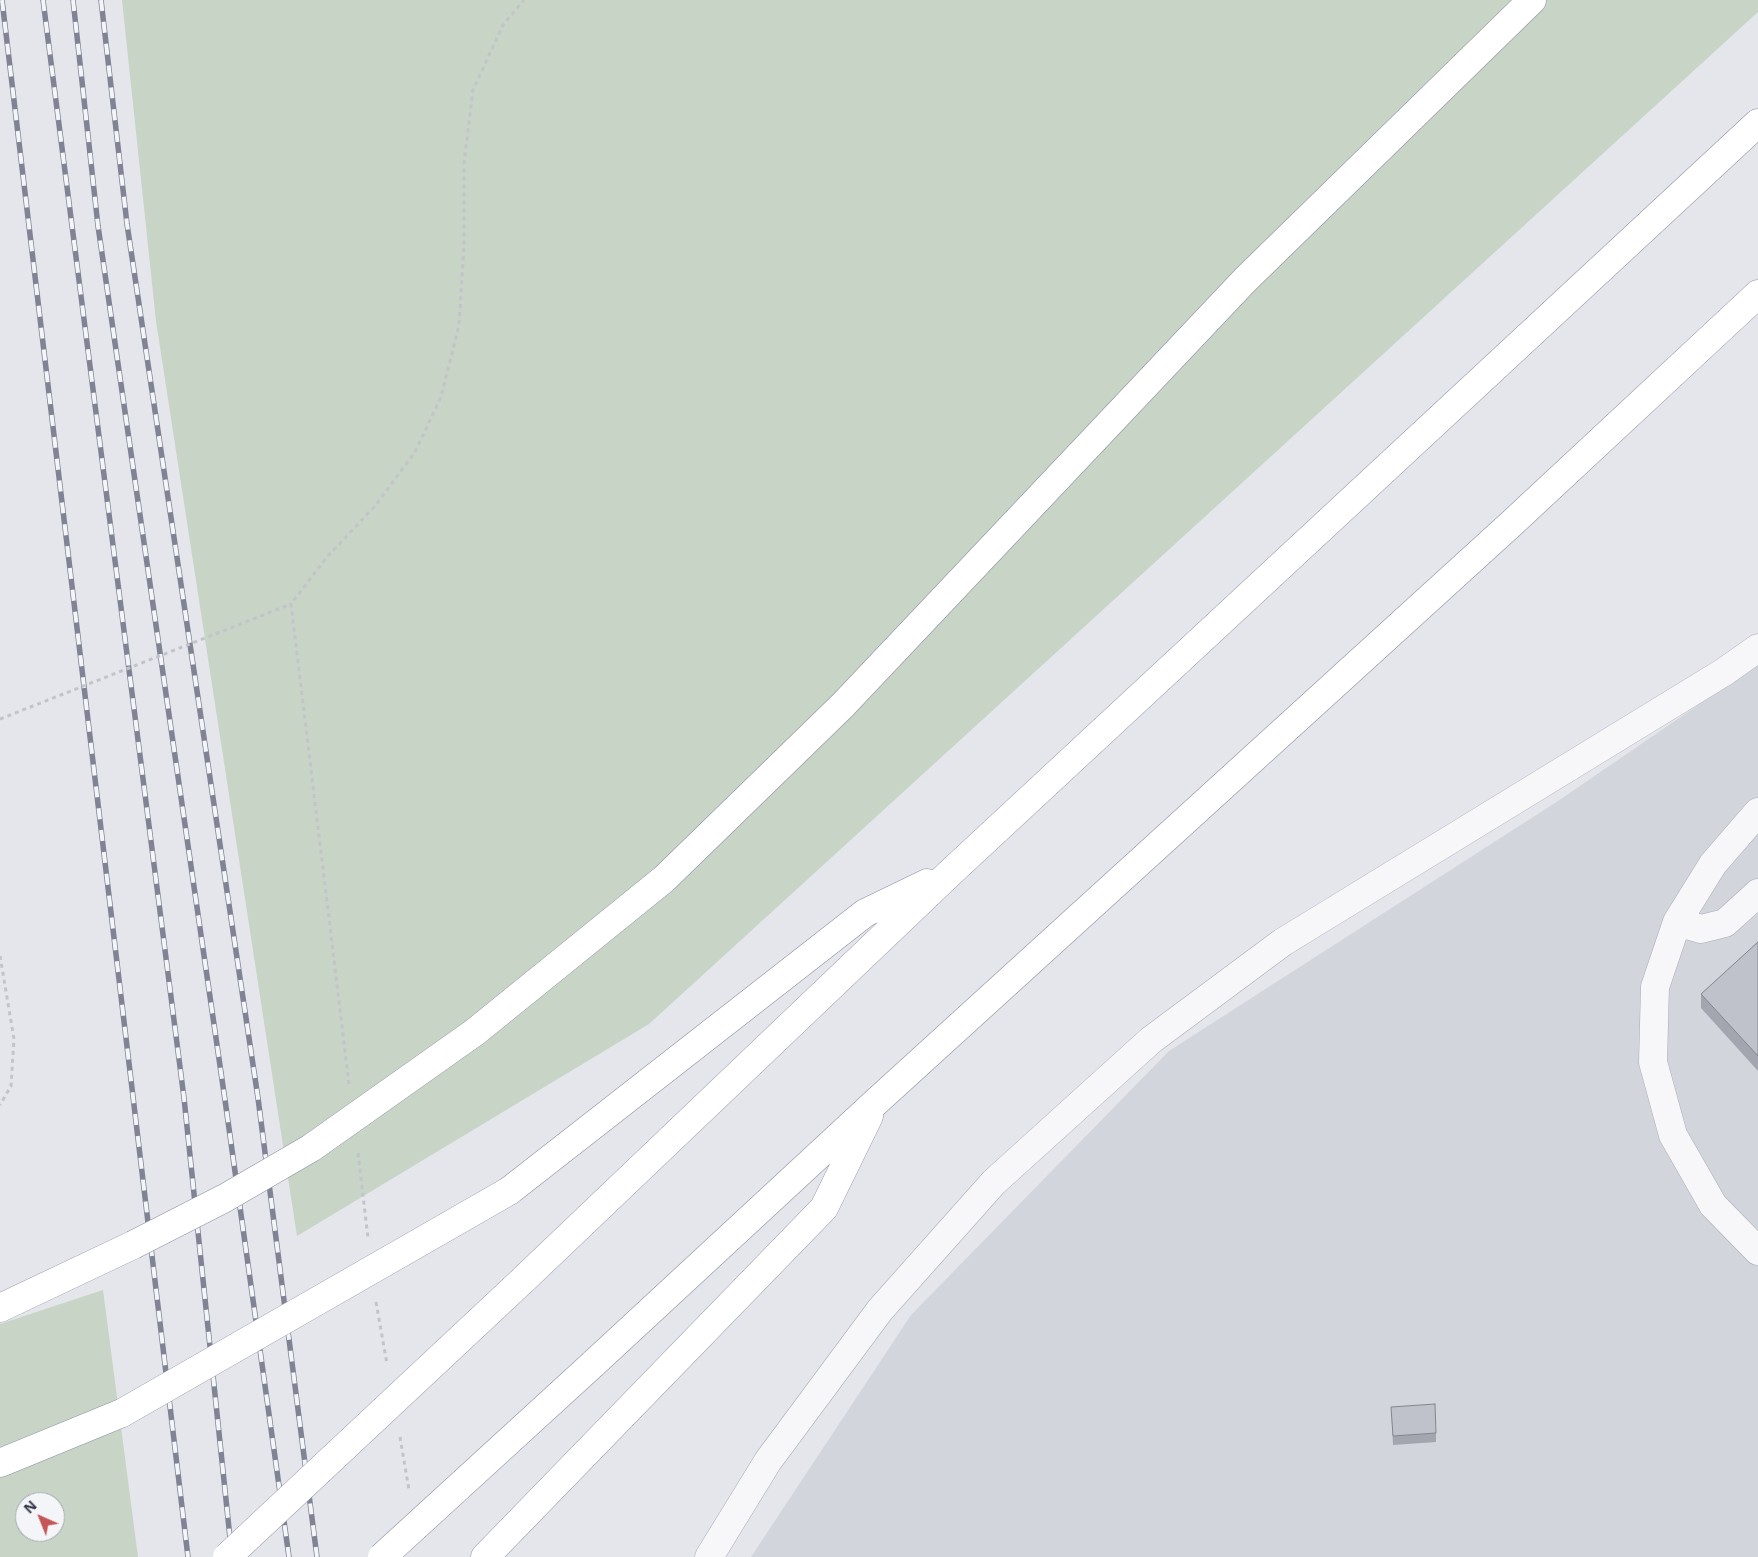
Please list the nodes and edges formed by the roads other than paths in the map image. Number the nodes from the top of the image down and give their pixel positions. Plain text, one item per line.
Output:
1 (1532, 0) edge
2 (1758, 123) edge
3 (1758, 294) edge
4 (1758, 648) edge
5 (1758, 812) edge
6 (951, 872) junction
7 (1758, 893) edge
8 (1677, 922) junction
9 (876, 1101) junction
10 (133, 1245) junction
11 (1758, 1251) edge
12 (0, 1291) edge
13 (0, 1308) edge
14 (0, 1463) edge
15 (494, 1548) edge
16 (227, 1557) edge
17 (382, 1557) edge
18 (709, 1557) edge

1 - 10 highway, bridge
2 - 6 highway
3 - 9 highway
4 - 18 lane
5 - 8 lane
6 - 14 highway, bridge
6 - 16 highway, bridge
7 - 8 lane
8 - 11 lane
9 - 15 highway
9 - 17 highway, bridge
10 - 12 highway
10 - 13 highway

